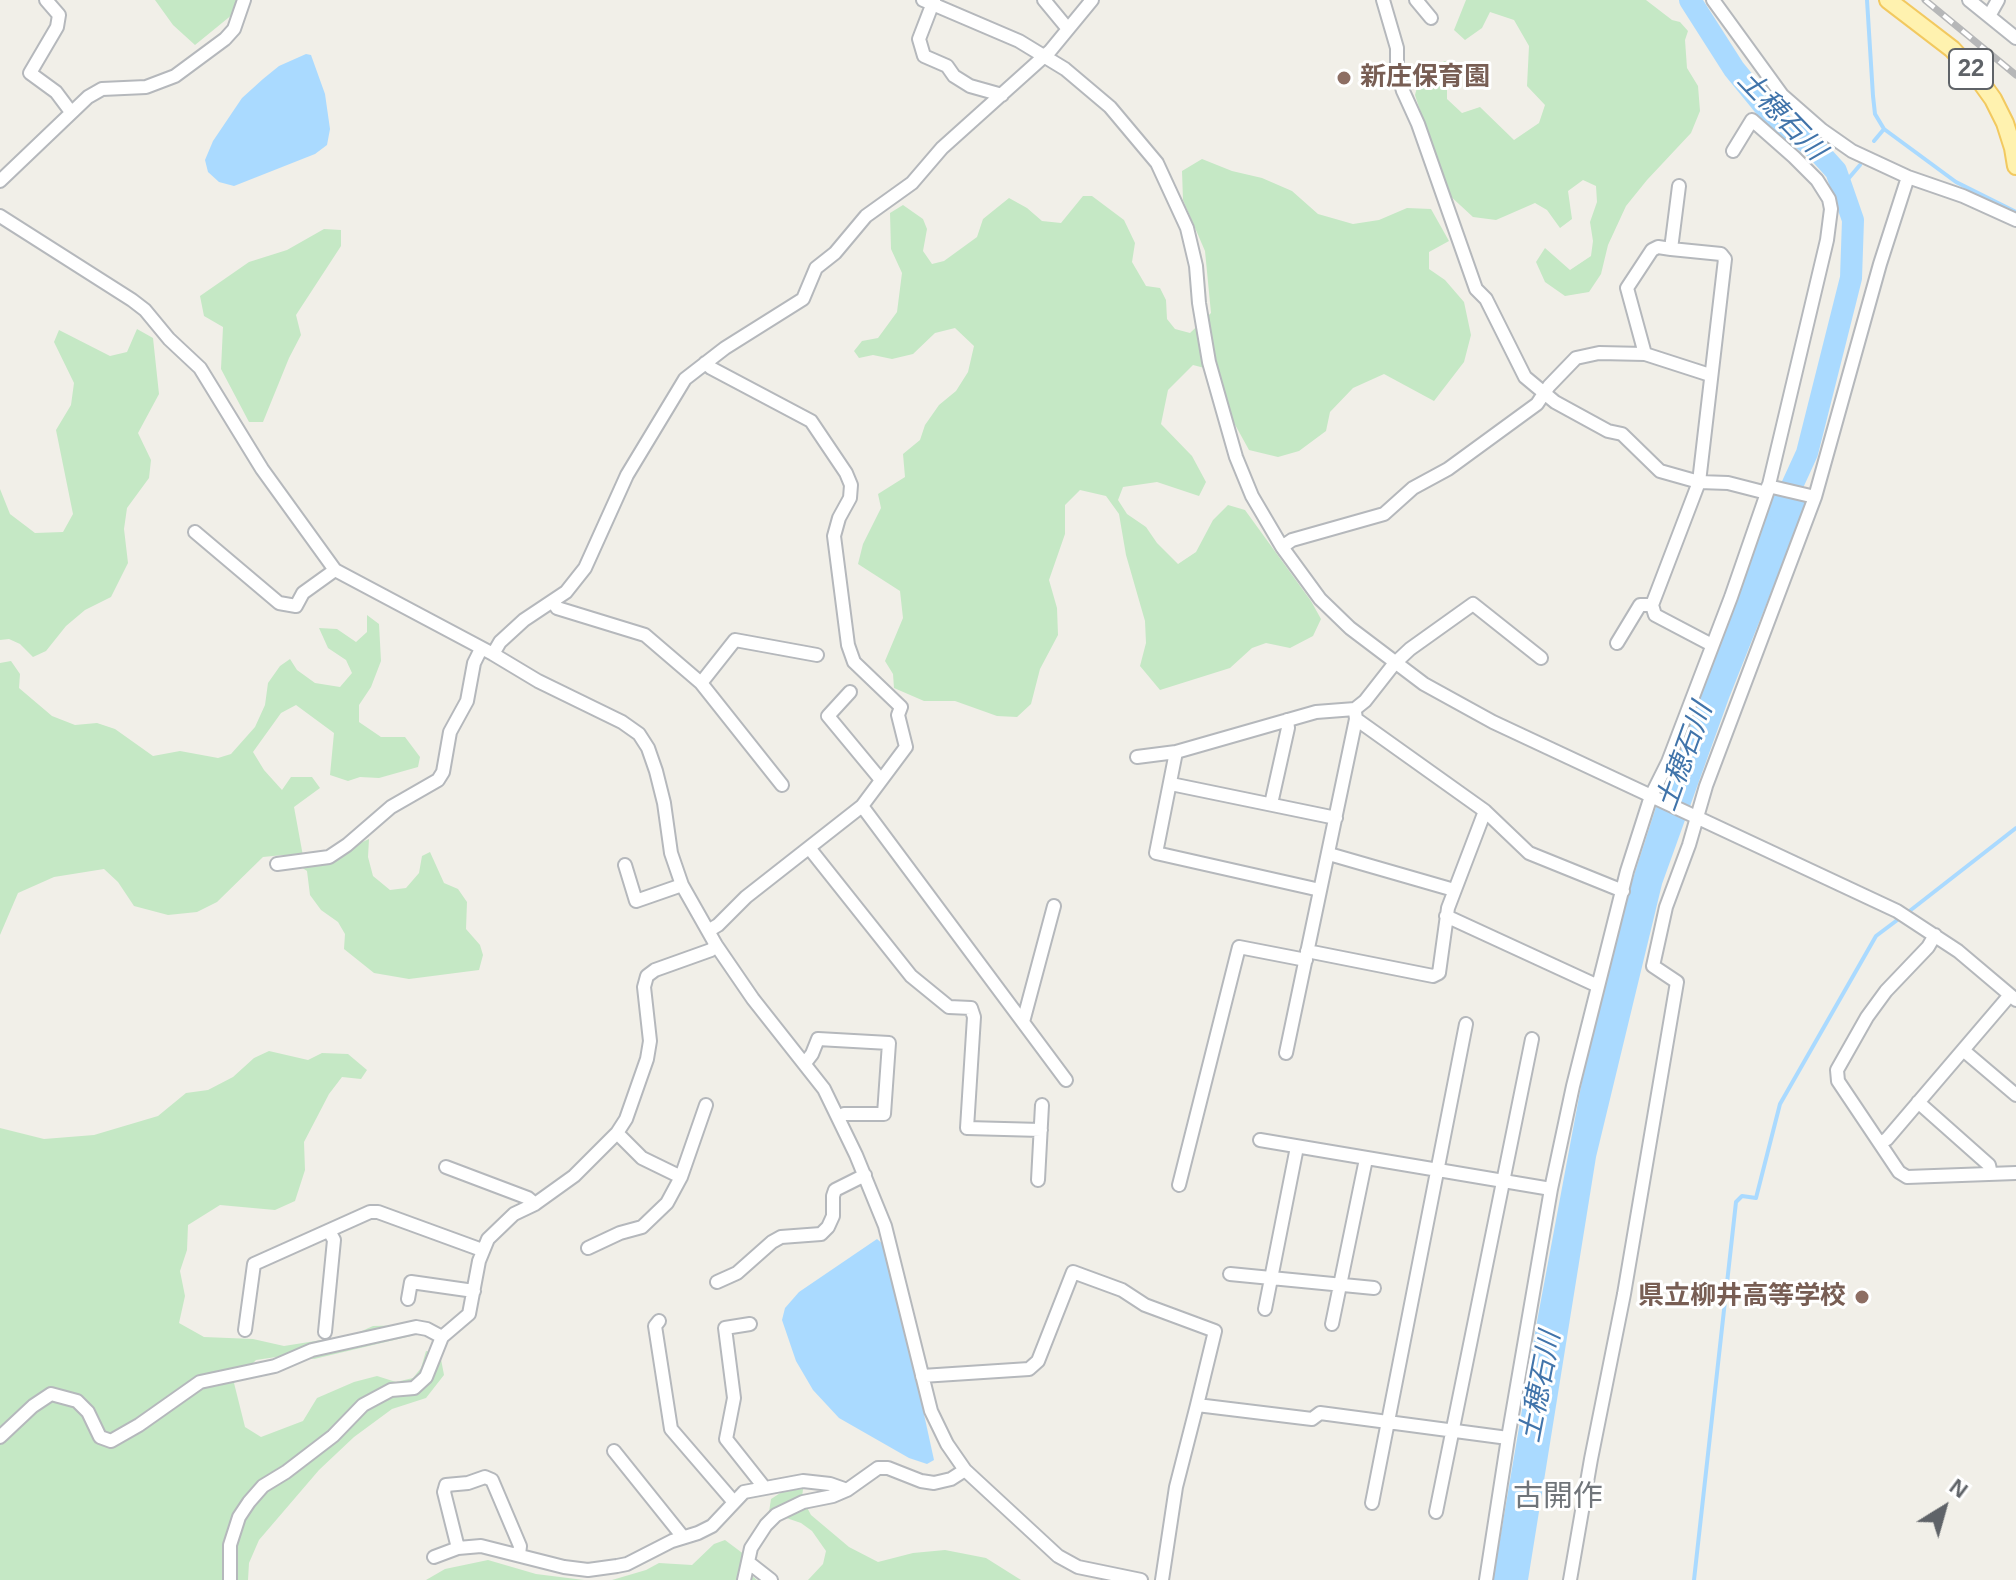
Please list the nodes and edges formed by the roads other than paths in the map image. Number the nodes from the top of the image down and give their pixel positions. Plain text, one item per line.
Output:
1 (46, 0) edge
2 (244, 0) edge
3 (1044, 0) edge
4 (1092, 0) edge
5 (1383, 0) edge
6 (1416, 0) edge
7 (1713, 0) edge
8 (1888, 0) edge
9 (1969, 0) edge
10 (1998, 0) edge
11 (930, 1) edge
12 (1989, 16) junction
13 (1431, 18) dead end
14 (1068, 29) junction
15 (2016, 38) edge
16 (1045, 56) junction
17 (1002, 95) junction
18 (71, 112) junction
19 (1733, 151) dead end
20 (2016, 166) edge
21 (1908, 177) junction
22 (0, 181) edge
23 (1679, 186) dead end
24 (0, 216) edge
25 (2016, 220) edge
26 (1671, 249) junction
27 (1645, 354) junction
28 (705, 363) junction
29 (1710, 375) junction
30 (1544, 395) junction
31 (1699, 482) junction
32 (1770, 489) junction
33 (1813, 497) junction
34 (195, 532) dead end
35 (1282, 547) junction
36 (335, 570) junction
37 (553, 601) junction
38 (1652, 605) junction
39 (1617, 643) dead end
40 (1712, 645) junction
41 (487, 652) junction
42 (817, 655) dead end
43 (1541, 658) dead end
44 (1394, 664) junction
45 (701, 683) junction
46 (850, 692) dead end
47 (1356, 714) junction
48 (1287, 720) junction
49 (1176, 752) junction
50 (1137, 757) dead end
51 (881, 780) junction
52 (1171, 784) junction
53 (782, 785) dead end
54 (1653, 796) junction
55 (1271, 804) junction
56 (862, 806) junction
57 (1485, 811) junction
58 (1694, 816) junction
59 (1336, 818) junction
60 (810, 849) junction
61 (1329, 854) junction
62 (277, 864) dead end
63 (625, 865) dead end
64 (682, 885) junction
65 (1320, 890) junction
66 (1454, 890) junction
67 (1623, 891) junction
68 (1054, 906) dead end
69 (1446, 916) junction
70 (708, 931) junction
71 (1935, 935) junction
72 (716, 945) junction
73 (1307, 956) junction
74 (1598, 986) junction
75 (2013, 998) edge
76 (1023, 1022) junction
77 (1466, 1024) dead end
78 (1532, 1039) dead end
79 (1963, 1050) junction
80 (1286, 1053) dead end
81 (805, 1063) junction
82 (1066, 1080) dead end
83 (2016, 1095) edge
84 (1918, 1102) junction
85 (706, 1105) dead end
86 (1042, 1105) dead end
87 (838, 1117) junction
88 (1041, 1130) junction
89 (617, 1133) junction
90 (1260, 1140) dead end
91 (1880, 1143) junction
92 (1297, 1147) junction
93 (1366, 1159) junction
94 (446, 1167) dead end
95 (1438, 1172) junction
96 (2016, 1173) edge
97 (1991, 1174) junction
98 (865, 1175) junction
99 (681, 1177) junction
100 (1038, 1180) dead end
101 (1504, 1182) junction
102 (1179, 1185) dead end
103 (1551, 1189) junction
104 (535, 1204) junction
105 (329, 1231) junction
106 (588, 1248) dead end
107 (482, 1250) junction
108 (1230, 1274) dead end
109 (1271, 1279) junction
110 (717, 1282) dead end
111 (1340, 1285) junction
112 (1374, 1288) dead end
113 (474, 1291) junction
114 (408, 1299) dead end
115 (1265, 1309) dead end
116 (659, 1321) dead end
117 (750, 1324) dead end
118 (1332, 1324) dead end
119 (245, 1330) dead end
120 (325, 1332) dead end
121 (442, 1337) junction
122 (922, 1376) junction
123 (1197, 1405) junction
124 (1386, 1421) junction
125 (1452, 1430) junction
126 (0, 1437) edge
127 (1508, 1438) junction
128 (614, 1451) dead end
129 (965, 1470) junction
130 (764, 1487) junction
131 (847, 1490) junction
132 (733, 1501) junction
133 (1372, 1503) dead end
134 (1436, 1512) dead end
135 (683, 1537) junction
136 (458, 1548) junction
137 (519, 1555) junction
138 (434, 1557) dead end
139 (748, 1562) junction
140 (230, 1580) edge
141 (744, 1580) edge
142 (771, 1580) edge
143 (1141, 1580) edge
144 (1162, 1580) edge
145 (1486, 1580) edge
146 (1570, 1580) edge

1 - 18 street
2 - 18 street
3 - 14 street
4 - 14 street
5 - 30 street
6 - 13 street
7 - 21 street
8 - 20 main road, 22
9 - 12 street
10 - 12 street
11 - 16 street
11 - 17 street
12 - 15 street
14 - 16 street
16 - 17 street
16 - 35 street
17 - 28 street
18 - 22 street
19 - 32 street
21 - 25 street
21 - 33 street
23 - 26 street
24 - 36 street
26 - 27 street
26 - 29 street
27 - 29 street
27 - 30 street
28 - 37 street
28 - 51 street
29 - 31 street
30 - 31 street
30 - 35 street
31 - 32 street
31 - 38 street
32 - 33 street
32 - 40 street
33 - 58 street
34 - 36 street
35 - 44 street
36 - 41 street
37 - 41 street
37 - 45 street
38 - 39 street
38 - 40 street
40 - 54 street
41 - 62 street
41 - 64 street
42 - 45 street
43 - 44 street
44 - 47 street
44 - 54 street
45 - 53 street
46 - 51 street
47 - 48 street
47 - 57 street
47 - 59 street
48 - 49 street
48 - 55 street
49 - 50 street
49 - 52 street
51 - 56 street
52 - 55 street
52 - 65 street
54 - 58 street
54 - 67 street
55 - 59 street
56 - 60 street
56 - 76 street
57 - 66 street
57 - 67 street
58 - 71 street
58 - 146 street
59 - 61 street
60 - 70 street
60 - 88 street
61 - 65 street
61 - 66 street
63 - 64 street
64 - 70 street
65 - 73 street
66 - 69 street
67 - 74 street
68 - 76 street
69 - 73 street
69 - 74 street
70 - 72 street
71 - 75 street
71 - 91 street
72 - 81 street
72 - 89 street
73 - 80 street
73 - 102 street
74 - 103 street
75 - 79 street
76 - 82 street
77 - 95 street
78 - 101 street
79 - 83 street
79 - 84 street
81 - 87 street
81 - 87 street
84 - 91 street
84 - 97 street
85 - 99 street
86 - 88 street
87 - 98 street
88 - 100 street
89 - 99 street
89 - 104 street
90 - 92 street
91 - 97 street
92 - 93 street
92 - 109 street
93 - 95 street
93 - 111 street
94 - 104 street
95 - 101 street
95 - 124 street
96 - 97 street
98 - 110 street
98 - 122 street
99 - 106 street
101 - 103 street
101 - 125 street
103 - 127 street
104 - 107 street
105 - 107 street
105 - 119 street
105 - 120 street
107 - 113 street
108 - 109 street
109 - 111 street
109 - 115 street
111 - 112 street
111 - 118 street
113 - 114 street
113 - 121 street
116 - 132 street
117 - 130 street
121 - 126 street
121 - 140 street
122 - 123 street
122 - 129 street
123 - 124 street
123 - 144 street
124 - 125 street
124 - 133 street
125 - 127 street
125 - 134 street
127 - 145 street
128 - 135 street
129 - 131 street
129 - 143 street
130 - 131 street
130 - 132 street
131 - 139 street
132 - 135 street
135 - 137 street
136 - 137 street
136 - 137 street
136 - 138 street
139 - 141 street
139 - 142 street

